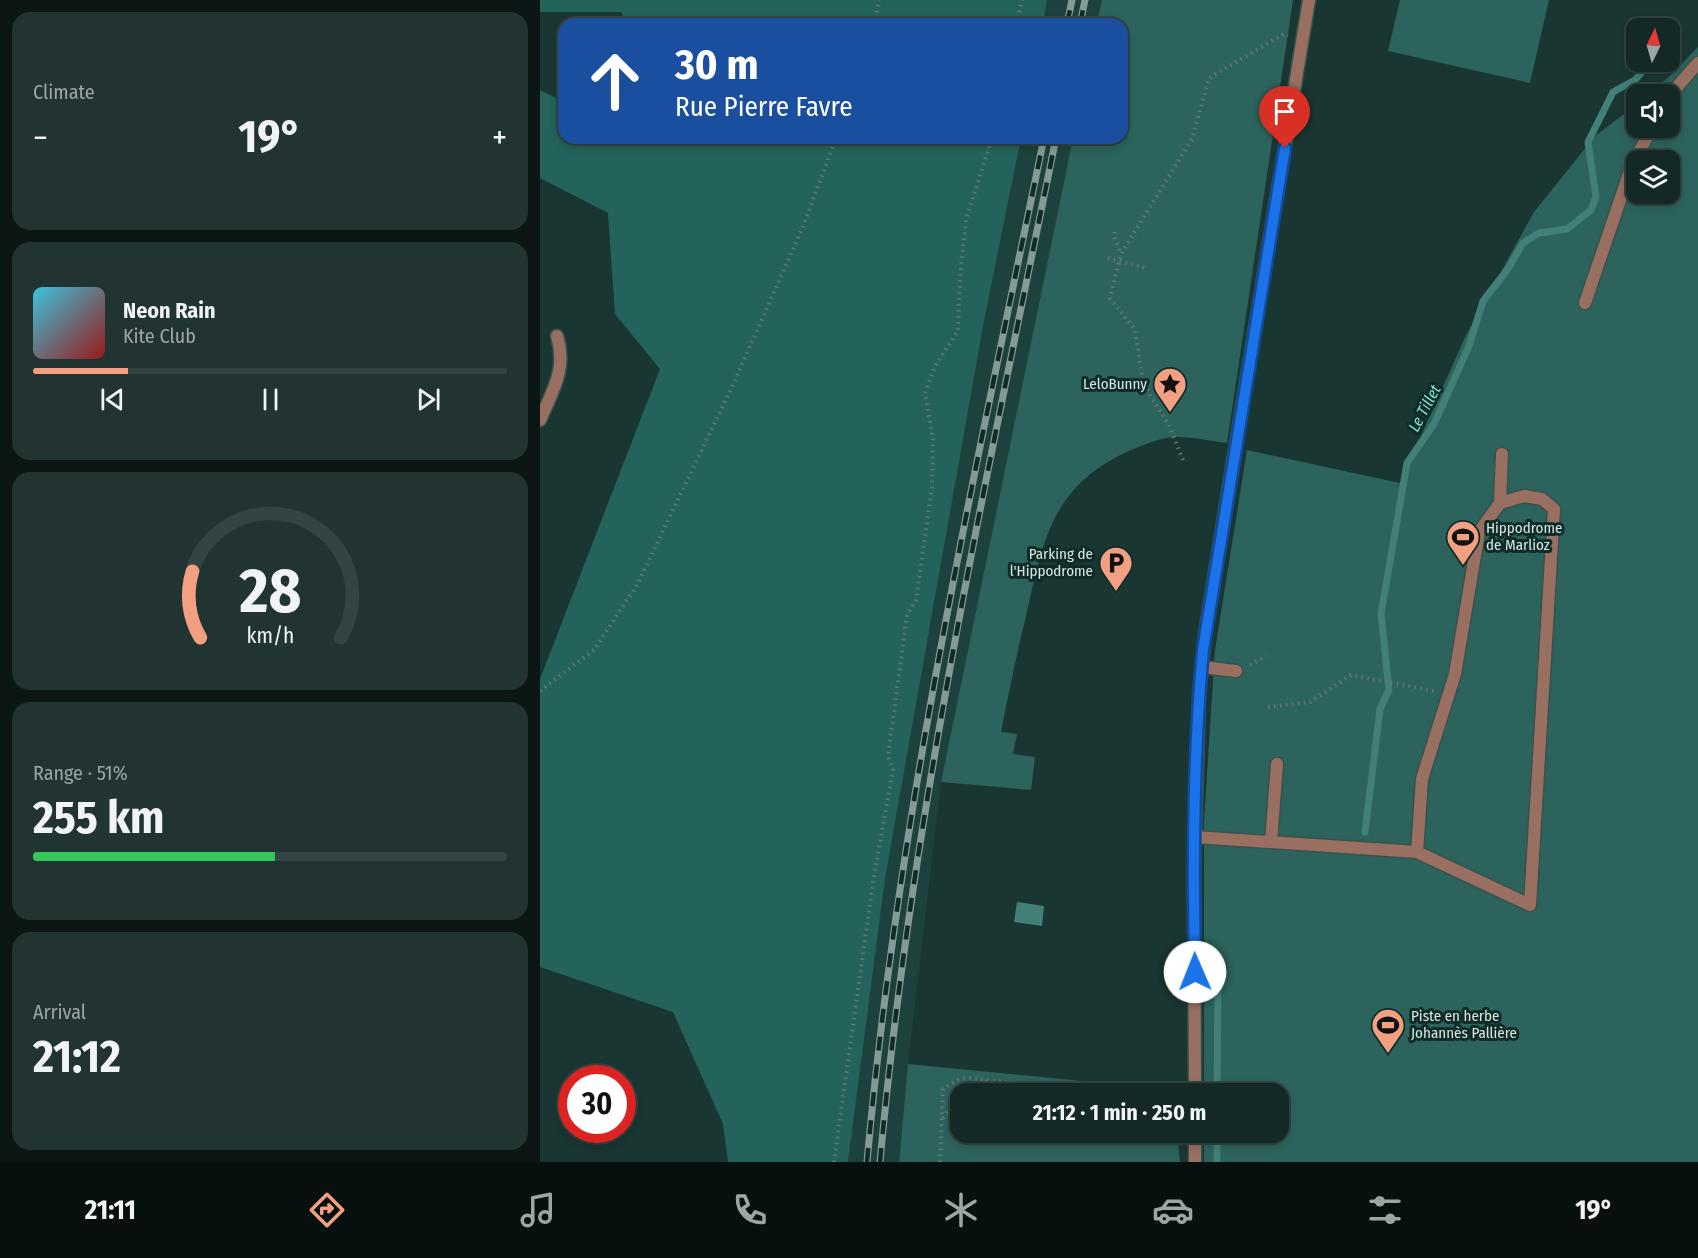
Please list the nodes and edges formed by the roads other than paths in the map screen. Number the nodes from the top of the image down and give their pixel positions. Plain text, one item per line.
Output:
1 (1309, 0) edge
2 (1698, 63) edge
3 (1680, 84) edge
4 (1647, 138) edge
5 (1585, 303) dead end
6 (557, 336) dead end
7 (540, 420) edge
8 (1502, 454) dead end
9 (1500, 503) junction
10 (1202, 667) junction
11 (1236, 671) dead end
12 (1277, 764) dead end
13 (1195, 837) junction
14 (1271, 842) junction
15 (1417, 852) junction
16 (1195, 1083) edge
17 (1195, 1143) edge
18 (1195, 1162) edge

1 - 10 street
2 - 3 street
4 - 5 street
6 - 7 street
8 - 9 street
9 - 15 street
9 - 15 street
10 - 11 street
10 - 13 street
12 - 14 street
13 - 14 street
13 - 16 street
14 - 15 street
17 - 18 street

